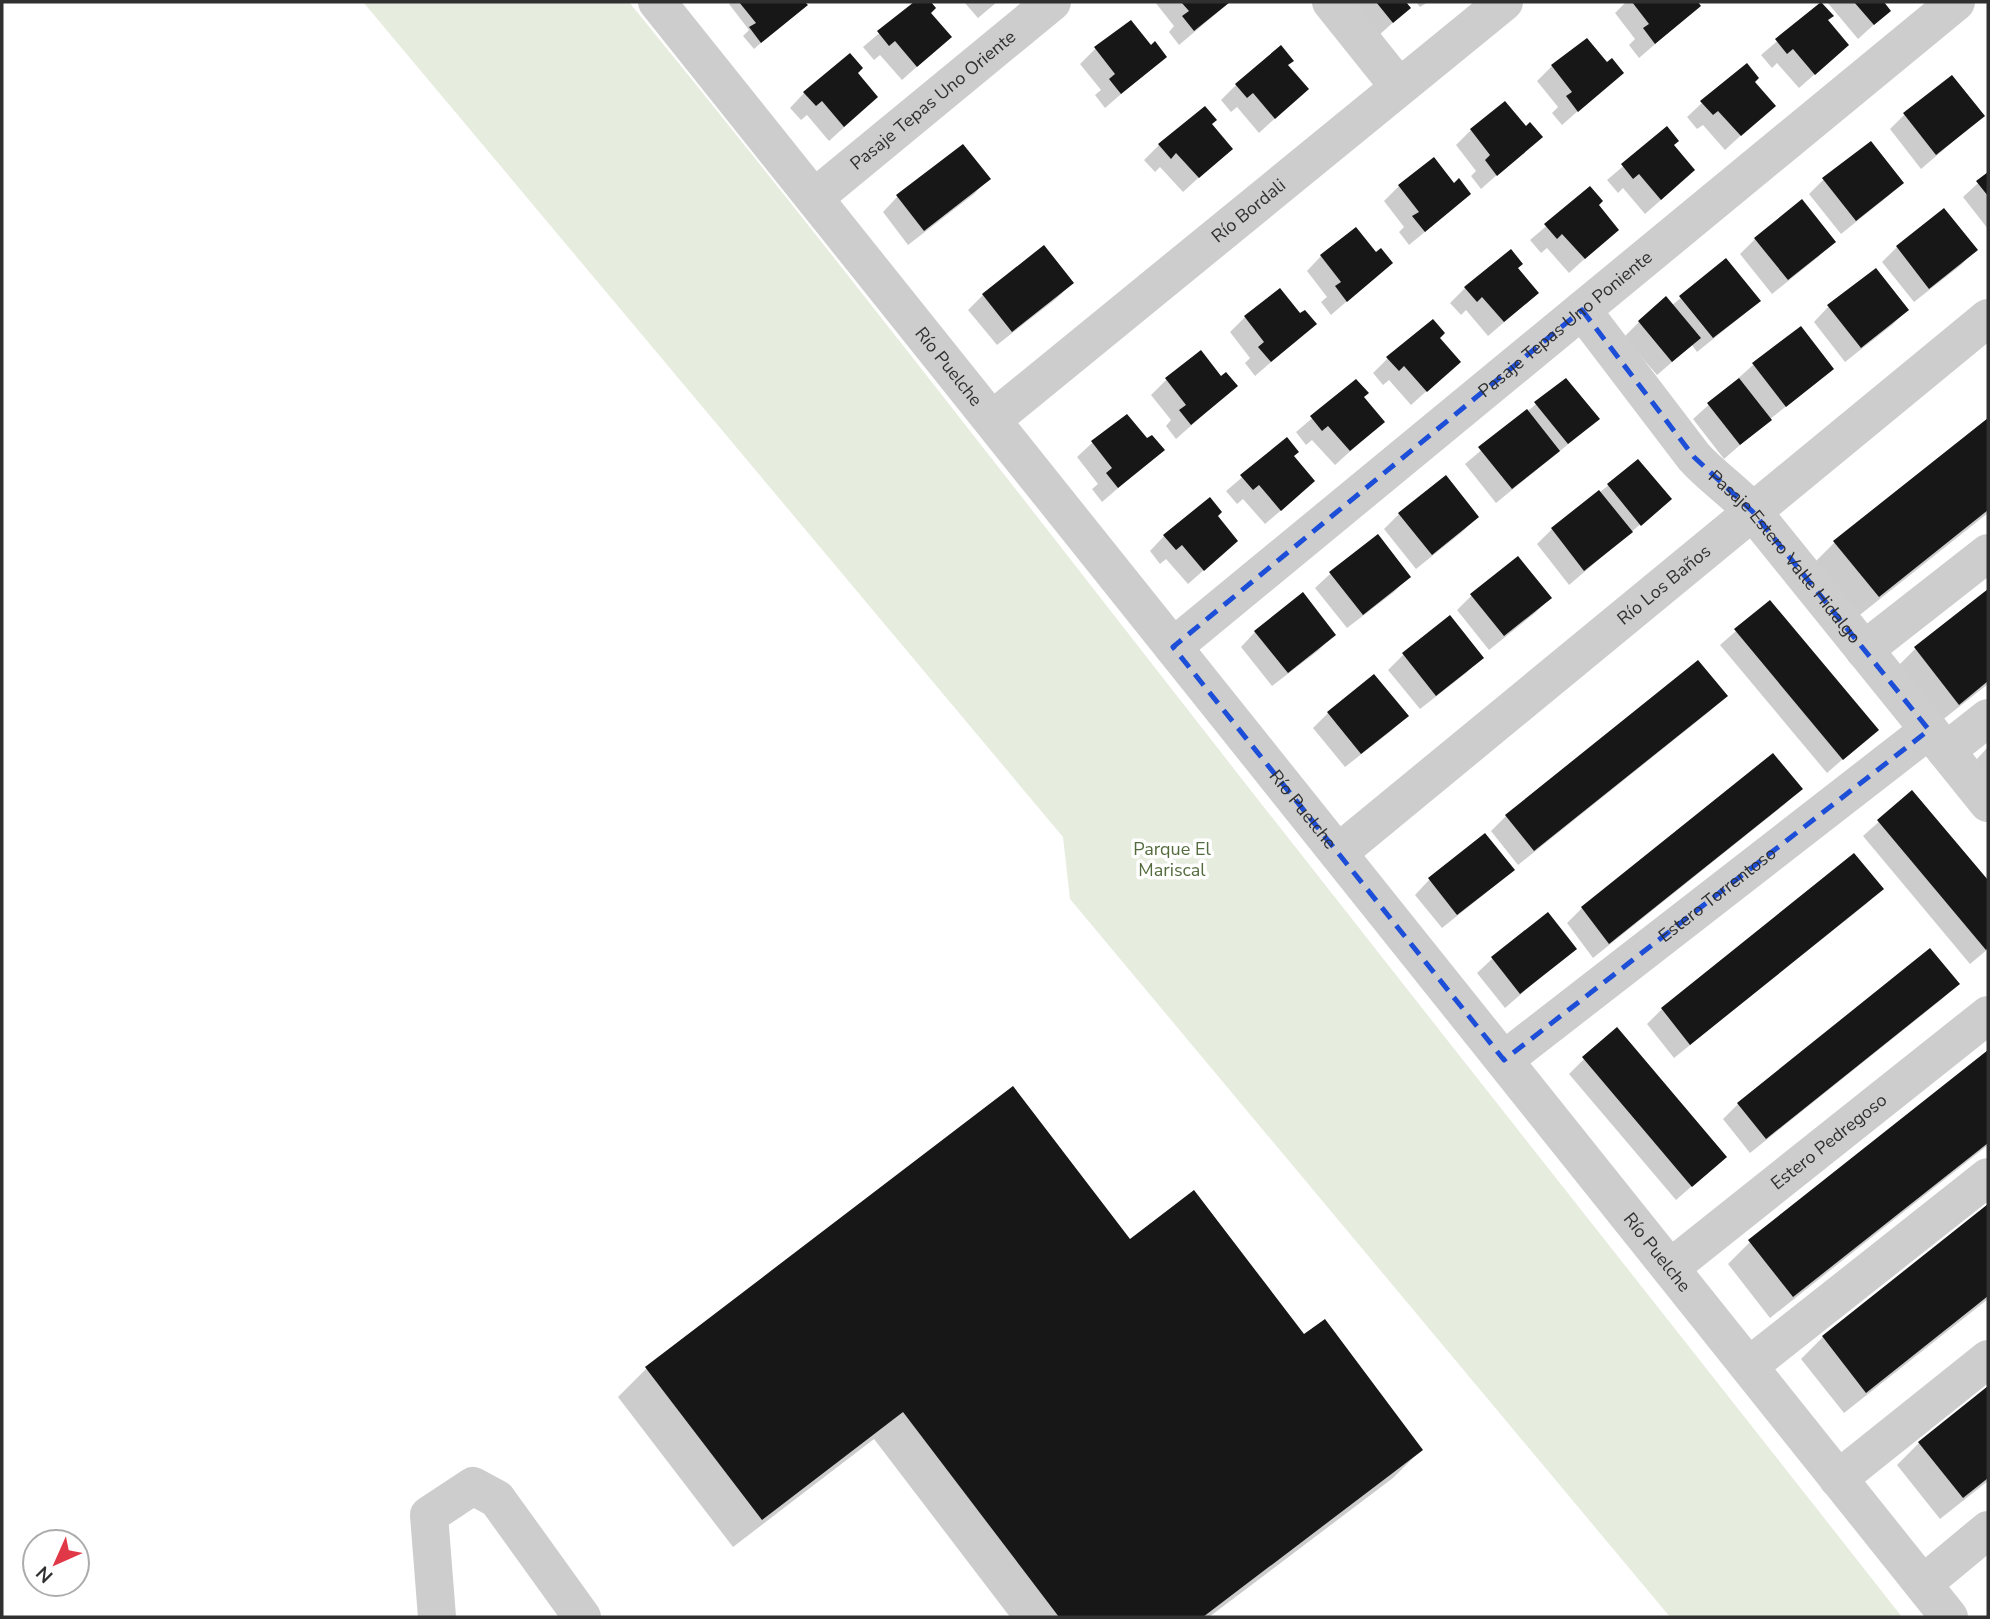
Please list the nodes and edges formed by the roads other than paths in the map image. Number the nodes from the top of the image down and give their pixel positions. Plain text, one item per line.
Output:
1 (657, 2) edge
2 (1052, 2) edge
3 (1331, 2) edge
4 (1504, 2) edge
5 (1956, 2) edge
6 (1399, 88) junction
7 (814, 198) junction
8 (1582, 310) junction
9 (1988, 318) edge
10 (992, 420) junction
11 (1753, 512) junction
12 (1988, 553) edge
13 (1173, 647) junction
14 (1864, 650) junction
15 (1988, 718) edge
16 (1937, 741) junction
17 (1988, 803) edge
18 (1339, 853) junction
19 (1988, 1015) edge
20 (1504, 1060) junction
21 (1988, 1177) edge
22 (1670, 1268) junction
23 (1988, 1359) edge
24 (1749, 1366) junction
25 (1838, 1479) junction
26 (1988, 1530) edge
27 (1923, 1584) junction
28 (437, 1617) edge
29 (582, 1617) edge
30 (1949, 1617) edge

1 - 7 street, Río Puelche
2 - 7 street, Pasaje Tepas Uno Oriente
3 - 6 street
4 - 6 street, Río Bordali
5 - 8 street, Pasaje Tepas Uno Poniente
6 - 10 street, Río Bordali
7 - 10 street, Río Puelche
8 - 11 street, Pasaje Estero Valle Hidalgo
8 - 13 street, Pasaje Tepas Uno Poniente
9 - 11 street, Río Los Baños
10 - 13 street, Río Puelche
11 - 14 street, Pasaje Estero Valle Hidalgo
11 - 18 street, Río Los Baños
12 - 14 street
13 - 18 street, Río Puelche
14 - 16 street, Pasaje Estero Valle Hidalgo
15 - 16 street, Estero Torrentoso
16 - 17 street, Pasaje Estero Valle Hidalgo
16 - 20 street, Estero Torrentoso
18 - 20 street, Río Puelche
19 - 22 street, Estero Pedregoso
20 - 22 street, Río Puelche
21 - 24 street
22 - 24 street, Río Puelche
23 - 25 street
24 - 25 street, Río Puelche
25 - 27 street, Río Puelche
26 - 27 street
27 - 30 street, Río Puelche
28 - 29 street

